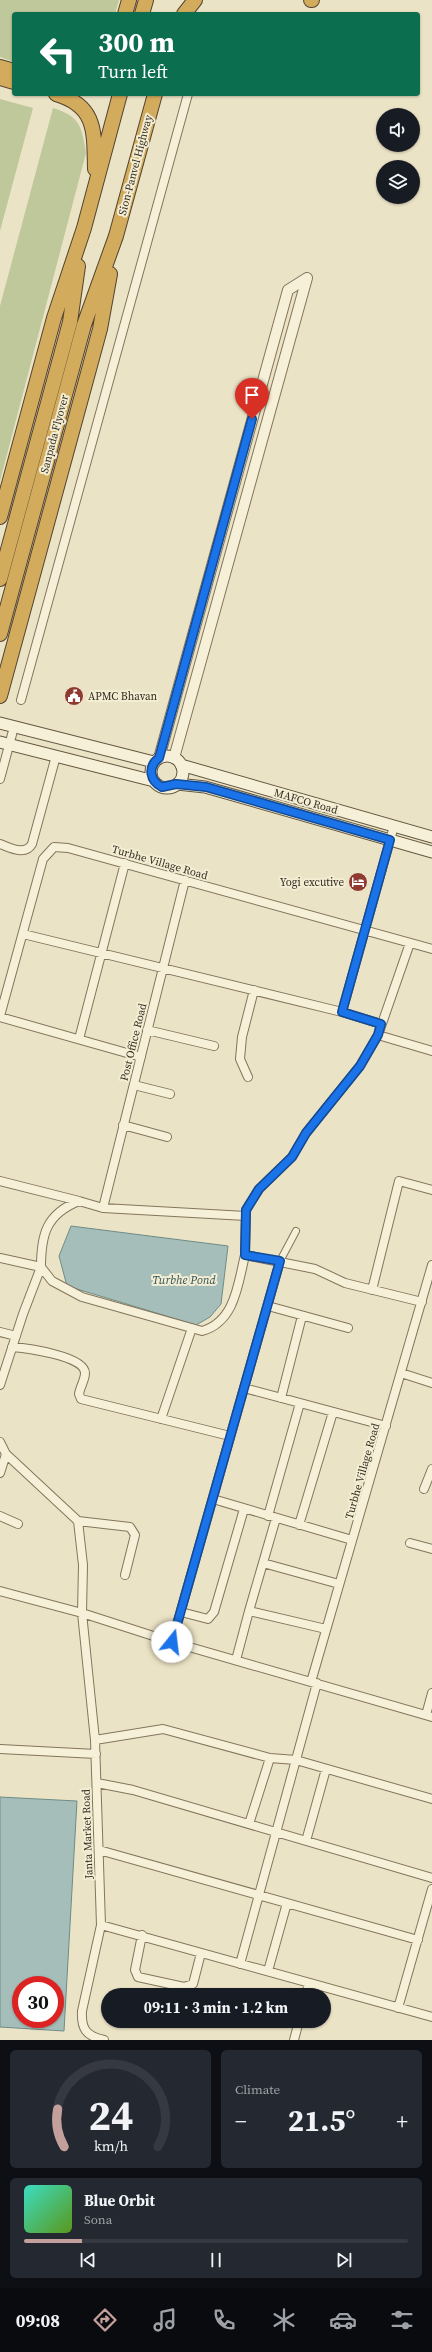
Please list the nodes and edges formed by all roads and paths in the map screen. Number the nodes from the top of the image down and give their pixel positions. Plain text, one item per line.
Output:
1 (129, 0) edge
2 (146, 0) edge
3 (180, 0) edge
4 (195, 0) edge
5 (126, 12) edge
6 (143, 12) edge
7 (177, 12) edge
8 (186, 12) edge
9 (0, 67) edge
10 (12, 70) edge
11 (0, 78) edge
12 (12, 81) edge
13 (60, 96) edge
14 (119, 96) edge
15 (154, 96) edge
16 (187, 96) edge
17 (96, 183) junction
18 (84, 228) junction
19 (116, 236) junction
20 (0, 517) edge
21 (0, 579) edge
22 (0, 634) edge
23 (6, 649) edge
24 (0, 696) edge
25 (21, 700) dead end
26 (0, 723) edge
27 (14, 726) junction
28 (5, 743) edge
29 (56, 756) junction
30 (156, 760) junction
31 (177, 762) junction
32 (0, 779) edge
33 (154, 781) junction
34 (176, 784) junction
35 (381, 822) junction
36 (394, 826) junction
37 (377, 836) junction
38 (432, 837) edge
39 (390, 840) junction
40 (0, 844) edge
41 (432, 852) edge
42 (125, 863) junction
43 (185, 880) junction
44 (365, 930) junction
45 (23, 934) junction
46 (410, 943) junction
47 (432, 949) edge
48 (100, 954) junction
49 (162, 969) junction
50 (254, 990) junction
51 (342, 1012) junction
52 (0, 1016) edge
53 (147, 1030) junction
54 (378, 1035) junction
55 (79, 1039) junction
56 (214, 1046) dead end
57 (432, 1050) edge
58 (141, 1057) junction
59 (248, 1077) dead end
60 (134, 1084) junction
61 (170, 1094) dead end
62 (124, 1125) junction
63 (167, 1137) dead end
64 (0, 1181) edge
65 (432, 1190) edge
66 (78, 1201) junction
67 (103, 1208) junction
68 (246, 1216) junction
69 (296, 1231) dead end
70 (245, 1255) junction
71 (0, 1258) edge
72 (280, 1261) junction
73 (432, 1265) edge
74 (41, 1267) junction
75 (372, 1290) junction
76 (422, 1302) junction
77 (268, 1306) junction
78 (302, 1316) junction
79 (192, 1328) junction
80 (348, 1328) dead end
81 (0, 1332) edge
82 (16, 1336) junction
83 (12, 1347) junction
84 (401, 1373) junction
85 (432, 1383) edge
86 (0, 1385) edge
87 (244, 1388) junction
88 (281, 1398) junction
89 (300, 1403) junction
90 (333, 1412) junction
91 (161, 1419) junction
92 (386, 1426) junction
93 (230, 1436) junction
94 (0, 1442) edge
95 (6, 1454) junction
96 (432, 1469) edge
97 (0, 1472) edge
98 (424, 1489) dead end
99 (213, 1499) junction
100 (244, 1509) junction
101 (0, 1516) edge
102 (272, 1517) junction
103 (78, 1521) junction
104 (18, 1524) dead end
105 (299, 1525) junction
106 (352, 1540) junction
107 (410, 1543) dead end
108 (432, 1549) edge
109 (263, 1563) junction
110 (125, 1575) dead end
111 (339, 1584) junction
112 (0, 1592) edge
113 (249, 1611) junction
114 (82, 1612) junction
115 (181, 1612) junction
116 (326, 1629) junction
117 (172, 1642) junction
118 (236, 1660) junction
119 (314, 1682) junction
120 (432, 1693) edge
121 (429, 1716) edge
122 (96, 1740) junction
123 (0, 1749) edge
124 (96, 1754) junction
125 (270, 1758) junction
126 (296, 1760) junction
127 (326, 1769) junction
128 (97, 1783) junction
129 (432, 1800) edge
130 (249, 1824) junction
131 (276, 1832) junction
132 (306, 1841) junction
133 (99, 1850) junction
134 (432, 1878) edge
135 (432, 1889) edge
136 (259, 1895) junction
137 (287, 1903) junction
138 (101, 1925) junction
139 (142, 1935) junction
140 (418, 1940) junction
141 (201, 1953) junction
142 (240, 1964) junction
143 (268, 1971) junction
144 (309, 1983) junction
145 (308, 1988) edge
146 (398, 2008) junction
147 (432, 2017) edge
148 (297, 2028) edge
149 (104, 2040) edge
150 (294, 2040) edge

1 - 5 highway
2 - 6 highway
3 - 7 highway
4 - 8 highway
9 - 10 highway
11 - 12 highway
13 - 17 highway
14 - 17 highway
15 - 19 highway, Sion-Panvel Highway
16 - 25 street
17 - 18 highway
18 - 20 highway
18 - 21 highway, Sanpada Flyover
19 - 22 highway, Sanpada Flyover
19 - 23 highway
23 - 24 highway
26 - 27 main road
27 - 28 street
27 - 30 main road
28 - 29 main road
28 - 32 street
29 - 33 main road
29 - 40 street
30 - 31 main road
30 - 31 street
30 - 33 main road
31 - 34 main road
31 - 35 main road, MAFCO Road
33 - 34 main road
34 - 37 main road, MAFCO Road
35 - 36 main road, MAFCO Road
35 - 37 street
36 - 38 main road, MAFCO Road
36 - 39 street
37 - 39 main road, MAFCO Road
39 - 41 main road, MAFCO Road
39 - 44 street
42 - 43 street, Turbhe Village Road
42 - 45 street, Turbhe Village Road
42 - 48 street
43 - 44 street, Turbhe Village Road
43 - 49 street, Post Office Road
44 - 46 street, Turbhe Village Road
44 - 51 street
45 - 48 street
45 - 52 street, Turbhe Village Road
46 - 47 street, Turbhe Village Road
46 - 54 street
48 - 49 street
48 - 55 street
49 - 50 street
49 - 53 street, Post Office Road
50 - 51 street
50 - 59 street
51 - 54 street
52 - 55 street
53 - 56 street
53 - 58 street, Post Office Road
54 - 57 street
54 - 68 street
55 - 58 street
58 - 60 street, Post Office Road
60 - 61 street
60 - 62 street, Post Office Road
62 - 63 street
62 - 67 street, Post Office Road
64 - 66 street
65 - 75 street
66 - 67 street
66 - 74 street
67 - 68 street
68 - 70 street
69 - 72 street
70 - 72 street
70 - 79 street
71 - 74 street
72 - 75 street
72 - 77 street
73 - 76 street, Turbhe Village Road
74 - 79 street
74 - 82 street
75 - 76 street
76 - 84 street, Turbhe Village Road
77 - 78 street
77 - 87 street
78 - 80 street
78 - 88 street
79 - 91 street
81 - 82 street
82 - 83 street
83 - 86 street
83 - 91 street
84 - 85 street
84 - 92 street, Turbhe Village Road
87 - 88 street
87 - 93 street
88 - 89 street
89 - 90 street
89 - 102 street
90 - 92 street
90 - 105 street
91 - 93 street
92 - 106 street, Turbhe Village Road
93 - 99 street
94 - 95 street
95 - 97 street
95 - 103 street
96 - 98 street
99 - 100 street
99 - 115 street
100 - 102 street
100 - 115 street
101 - 104 street
102 - 105 street
102 - 109 street
103 - 110 street
103 - 114 street, Janta Market Road
105 - 106 street
106 - 111 street, Turbhe Village Road
107 - 108 street
109 - 111 street
109 - 113 street
111 - 116 street, Turbhe Village Road
112 - 114 street
113 - 116 street
113 - 118 street
114 - 117 street
114 - 122 street, Janta Market Road
115 - 117 street
116 - 119 street, Turbhe Village Road
117 - 118 street
118 - 119 street
119 - 121 street
119 - 126 street, Turbhe Village Road
120 - 121 street
122 - 124 street, Janta Market Road
122 - 125 street
123 - 124 street
124 - 128 street, Janta Market Road
125 - 126 street
125 - 130 street
126 - 127 street
126 - 131 street, Turbhe Village Road
127 - 129 street
127 - 132 street
128 - 130 street
128 - 133 street, Janta Market Road
130 - 131 street
131 - 132 street
131 - 136 street, Turbhe Village Road
132 - 134 street
133 - 136 street
133 - 138 street, Janta Market Road
135 - 140 street
136 - 137 street
136 - 142 street, Turbhe Village Road
137 - 140 street
137 - 143 street
138 - 139 street
138 - 149 street, Janta Market Road
139 - 141 street
139 - 141 street
140 - 146 street
141 - 142 street
142 - 143 street
143 - 144 street
144 - 145 street
144 - 146 street
146 - 147 street
148 - 150 street

